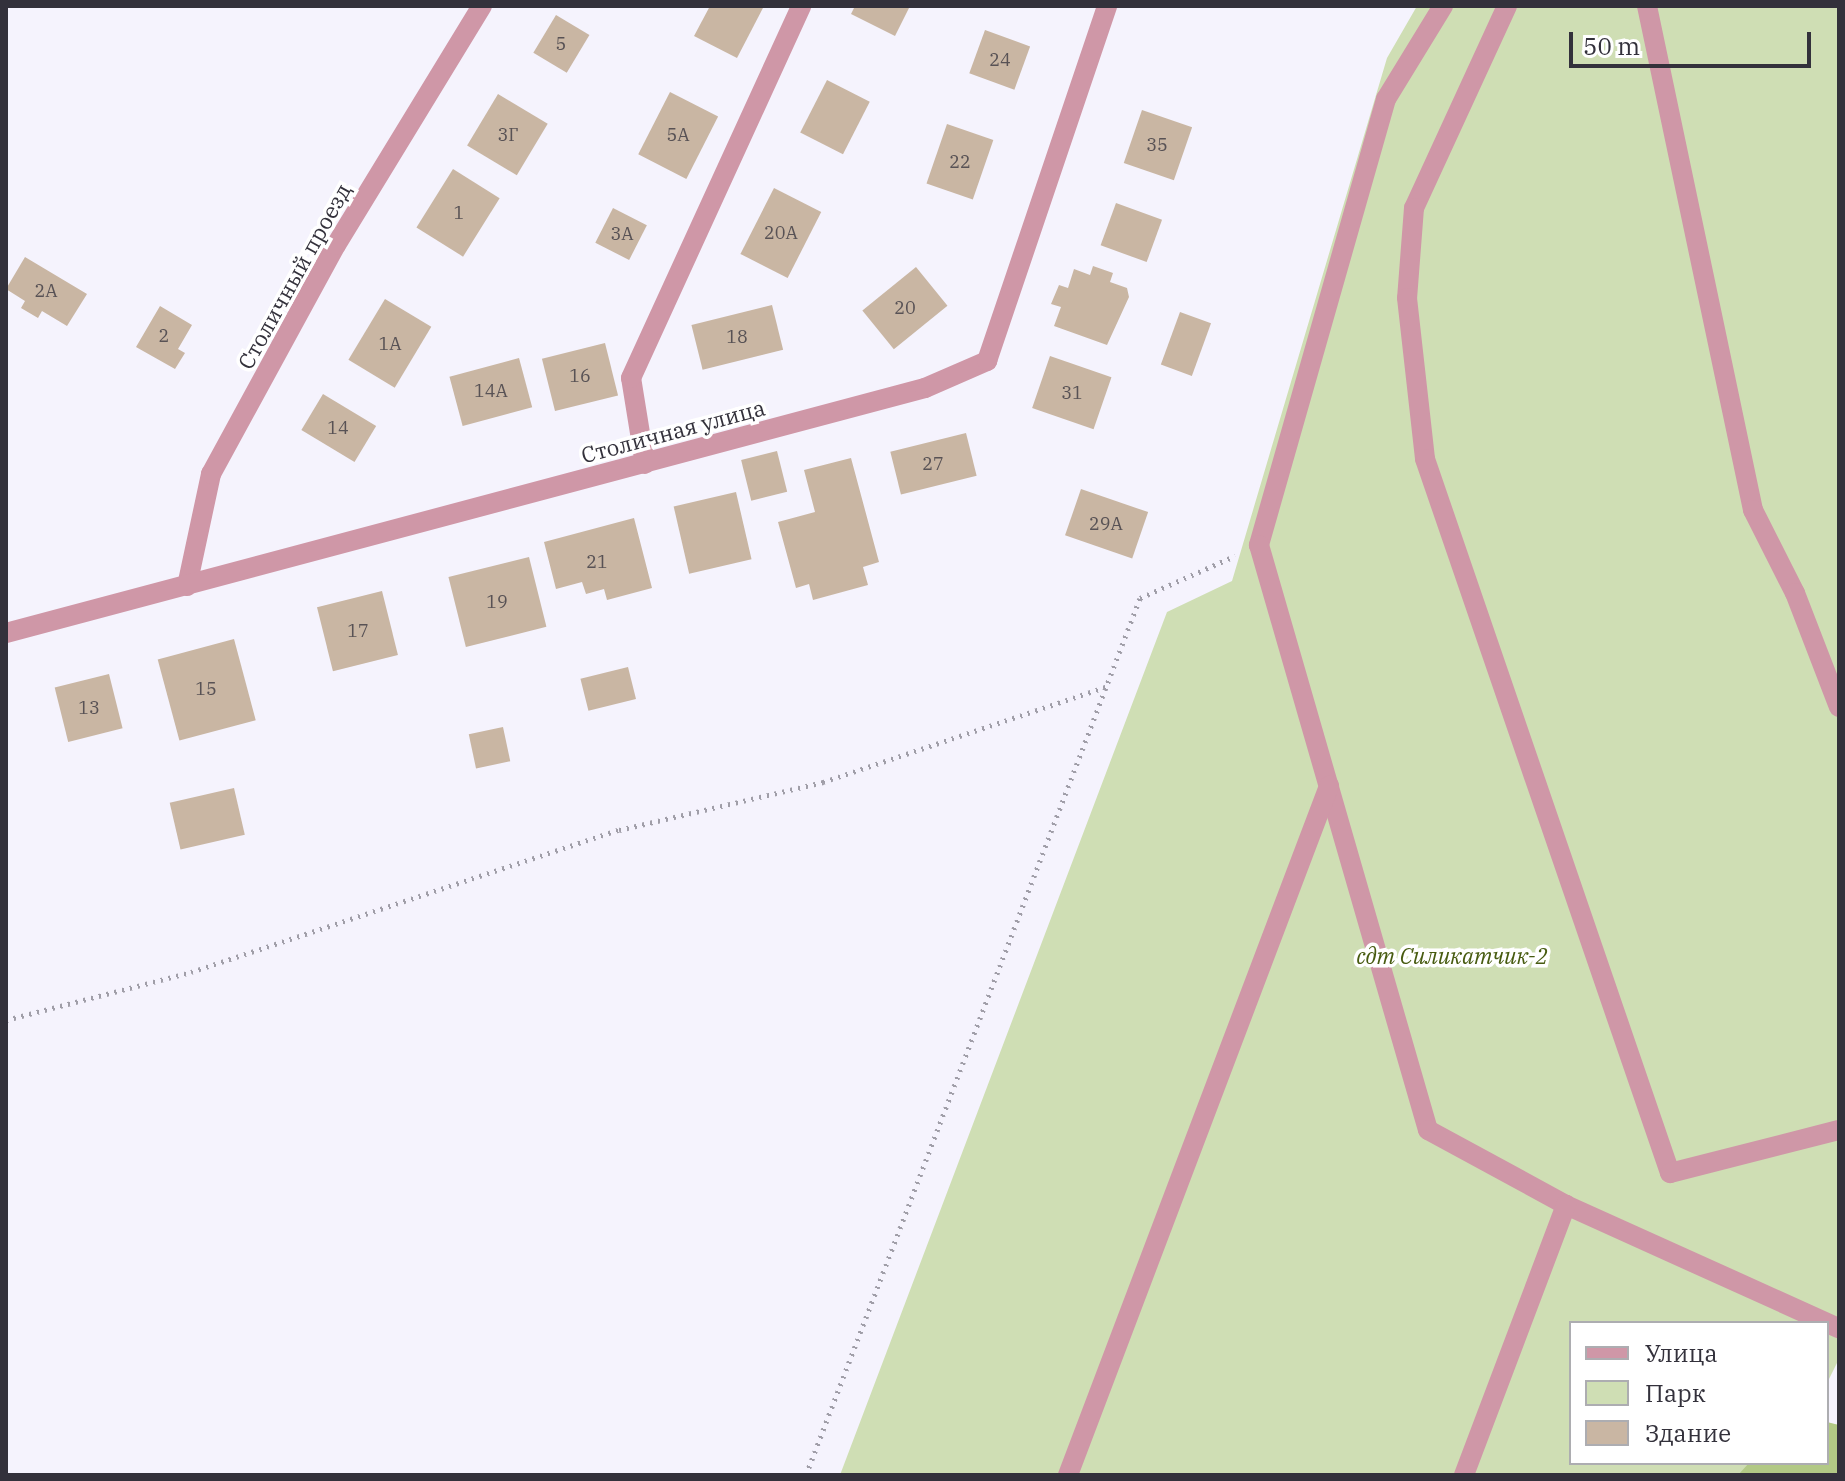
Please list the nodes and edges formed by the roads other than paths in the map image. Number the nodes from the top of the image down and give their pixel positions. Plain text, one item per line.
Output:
1 (482, 6) edge
2 (801, 6) edge
3 (1107, 6) edge
4 (1443, 6) edge
5 (1507, 6) edge
6 (1647, 6) edge
7 (645, 464) junction
8 (187, 586) junction
9 (6, 633) edge
10 (1839, 707) edge
11 (1329, 786) junction
12 (1839, 1130) edge
13 (1566, 1205) junction
14 (1823, 1321) edge
15 (1068, 1475) edge
16 (1464, 1475) edge

1 - 8 street, Столичный проезд
2 - 7 street
3 - 7 street, Столичная улица
4 - 11 street
5 - 12 street
6 - 10 street
7 - 8 street, Столичная улица
8 - 9 street, Столичная улица
11 - 13 street
11 - 15 street
13 - 14 street
13 - 16 street

